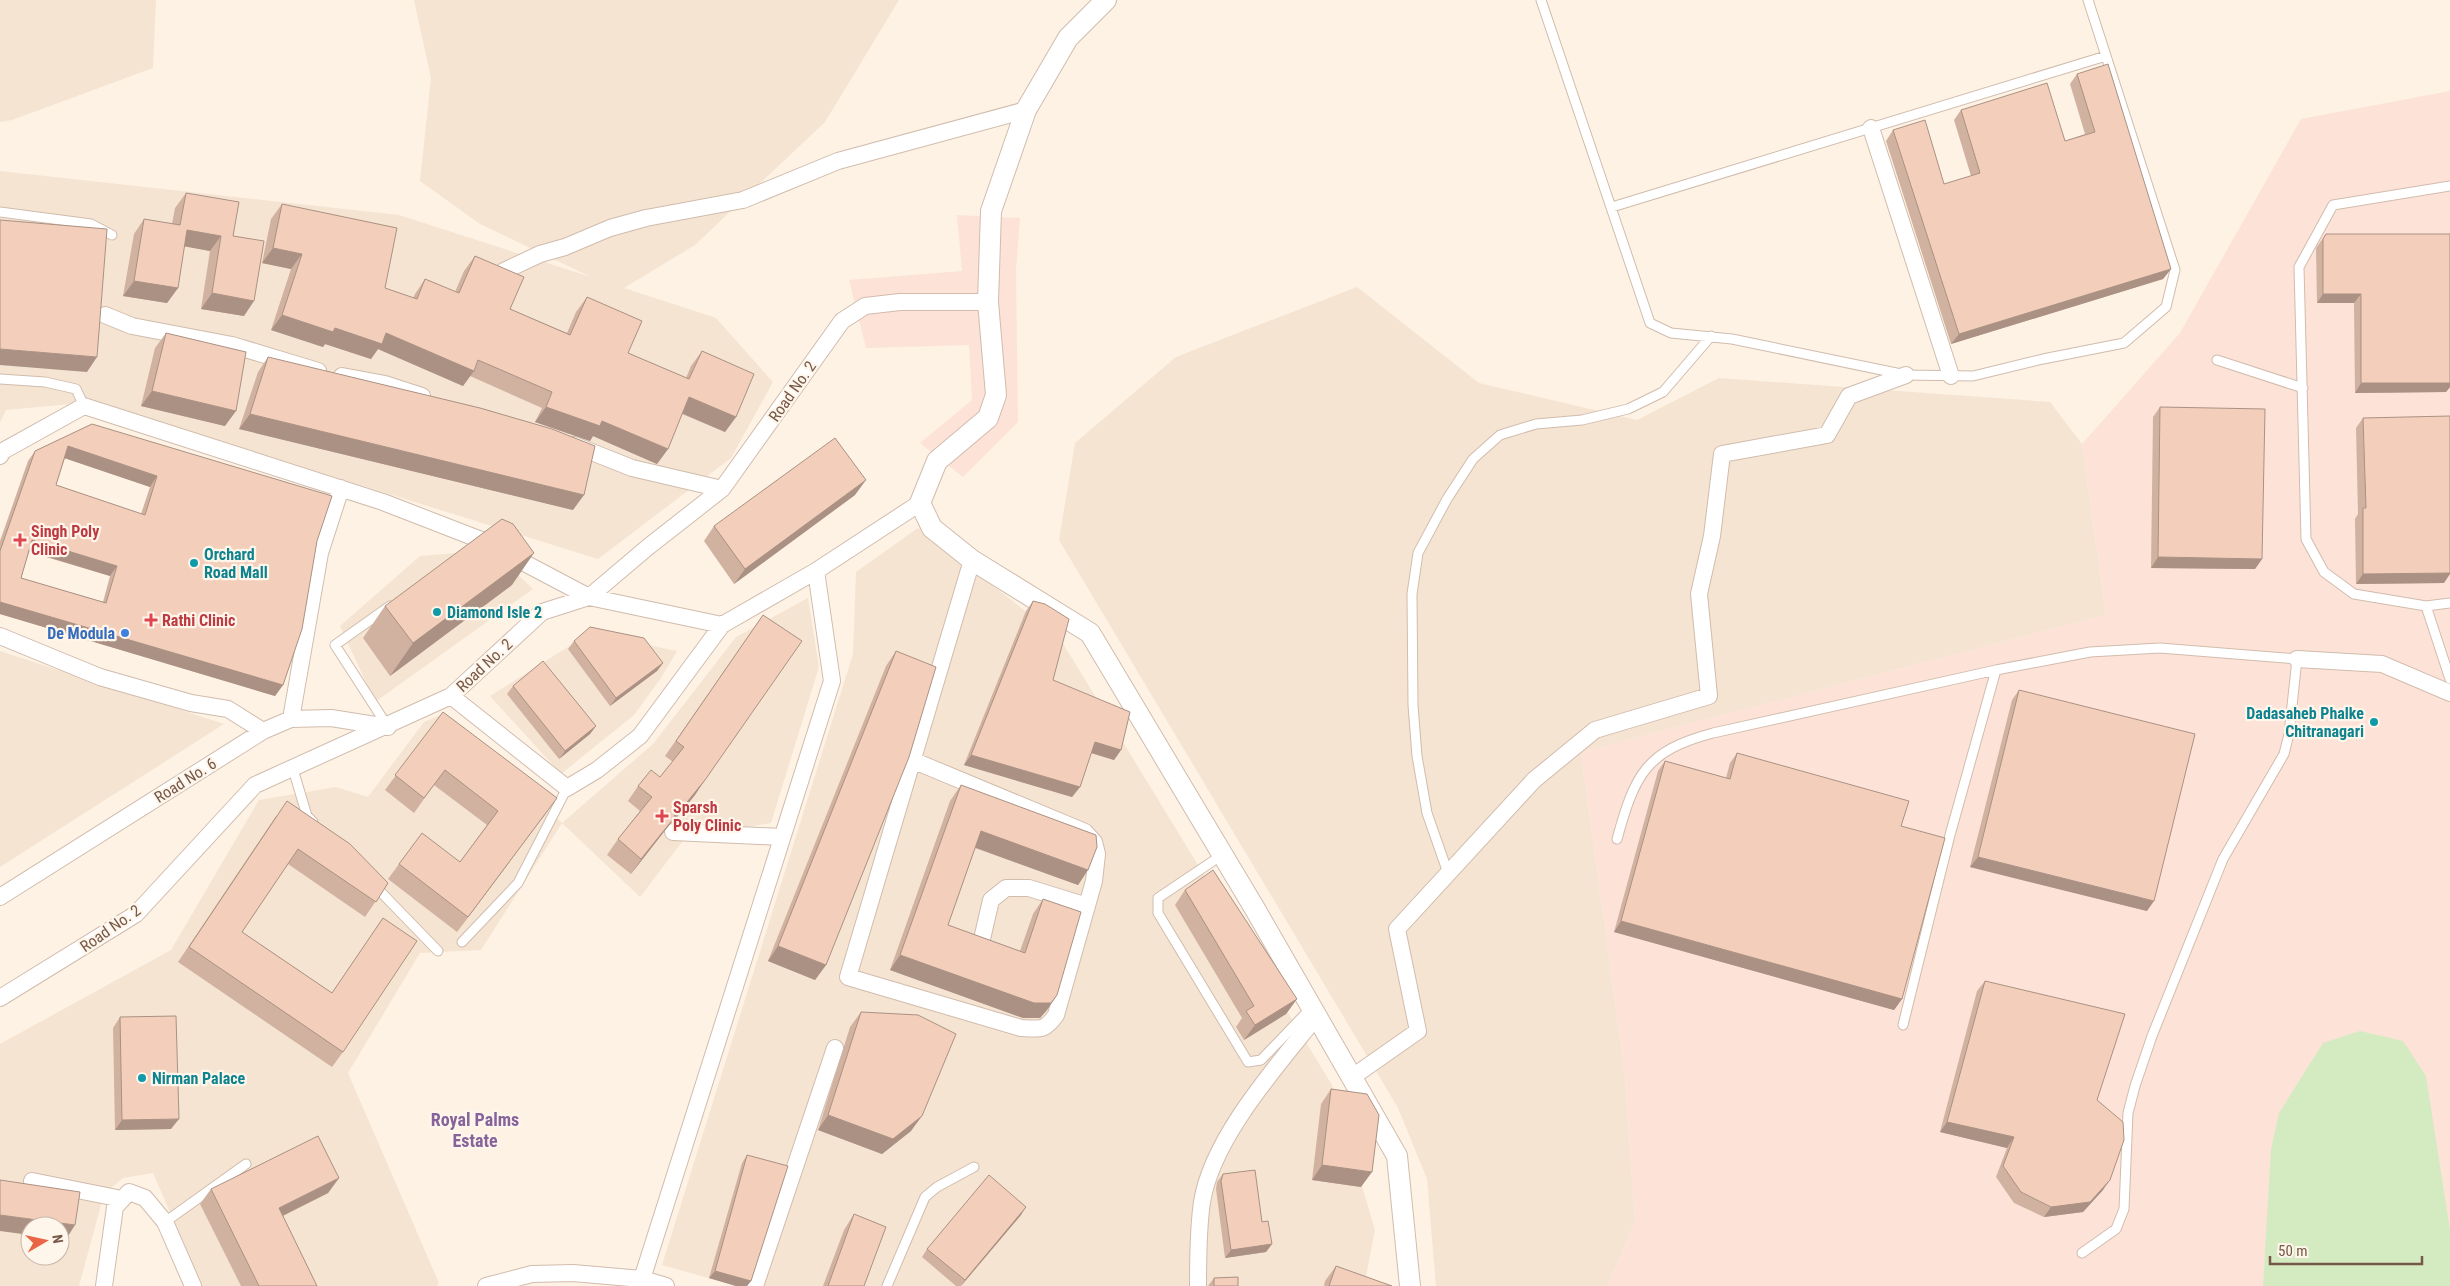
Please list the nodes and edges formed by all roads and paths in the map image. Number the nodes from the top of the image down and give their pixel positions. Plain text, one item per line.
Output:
1 (1106, 0) edge
2 (1541, 0) edge
3 (2088, 0) edge
4 (2106, 56) junction
5 (1026, 110) junction
6 (1871, 128) junction
7 (2450, 186) edge
8 (1612, 207) junction
9 (0, 212) edge
10 (112, 235) dead end
11 (504, 271) edge
12 (988, 302) junction
13 (105, 315) dead end
14 (1711, 336) junction
15 (2217, 360) dead end
16 (1906, 375) junction
17 (1951, 376) junction
18 (0, 379) edge
19 (2303, 388) junction
20 (434, 401) edge
21 (84, 406) junction
22 (560, 441) edge
23 (8, 442) edge
24 (0, 456) edge
25 (341, 488) junction
26 (722, 489) junction
27 (920, 503) junction
28 (972, 560) junction
29 (816, 571) junction
30 (589, 597) junction
31 (398, 600) edge
32 (2450, 603) edge
33 (2426, 606) junction
34 (722, 625) junction
35 (0, 636) edge
36 (2297, 659) junction
37 (1996, 670) junction
38 (2450, 679) edge
39 (2450, 693) edge
40 (451, 696) junction
41 (291, 719) junction
42 (388, 726) junction
43 (263, 731) junction
44 (912, 760) junction
45 (294, 769) junction
46 (567, 788) junction
47 (321, 830) edge
48 (673, 832) edge
49 (782, 837) junction
50 (1617, 839) dead end
51 (1222, 854) junction
52 (1448, 873) junction
53 (369, 880) edge
54 (0, 897) edge
55 (1087, 906) junction
56 (982, 939) edge
57 (462, 942) edge
58 (438, 951) dead end
59 (0, 998) edge
60 (1314, 1013) junction
61 (1902, 1026) dead end
62 (835, 1048) dead end
63 (1351, 1078) junction
64 (246, 1164) dead end
65 (974, 1167) dead end
66 (32, 1181) dead end
67 (122, 1199) junction
68 (165, 1222) junction
69 (2082, 1253) dead end
70 (642, 1279) junction
71 (104, 1286) edge
72 (193, 1286) edge
73 (486, 1286) edge
74 (666, 1286) edge
75 (755, 1286) edge
76 (887, 1286) edge
77 (1198, 1286) edge
78 (1410, 1286) edge

1 - 5 street
2 - 8 lane
3 - 4 lane
4 - 6 lane
4 - 17 lane
5 - 11 street
5 - 12 street
6 - 8 lane
6 - 17 street
7 - 19 lane
8 - 14 lane
9 - 10 lane
12 - 26 street, Road No. 2
12 - 27 street
13 - 20 street
14 - 16 lane
14 - 52 lane
15 - 19 lane
16 - 17 lane
16 - 52 street
18 - 21 lane
19 - 33 lane
21 - 23 street
21 - 25 street
22 - 26 street
23 - 24 street
25 - 30 street
25 - 41 street
26 - 30 street, Road No. 2
27 - 28 street
27 - 29 street
28 - 44 street
28 - 51 street
29 - 34 street
29 - 49 street
30 - 34 street
30 - 40 street, Road No. 2
31 - 42 lane
32 - 33 lane
33 - 38 lane
34 - 46 street
35 - 43 street
36 - 37 lane
36 - 39 street
36 - 69 lane
37 - 50 lane
37 - 61 lane
40 - 42 street, Road No. 2
40 - 46 street
41 - 42 street, Road No. 6
41 - 43 street, Road No. 6
42 - 45 street, Road No. 2
43 - 54 street, Road No. 6
44 - 55 street
44 - 55 street
45 - 47 lane
45 - 59 street, Road No. 2
46 - 57 lane
48 - 49 street
49 - 70 street
51 - 60 street
51 - 60 lane
52 - 63 street
53 - 58 lane
55 - 56 street
60 - 63 street
60 - 77 street
62 - 75 street
63 - 78 street
64 - 68 lane
65 - 76 lane
66 - 67 street
67 - 68 street
67 - 71 street
68 - 72 street
70 - 73 street
70 - 74 street

